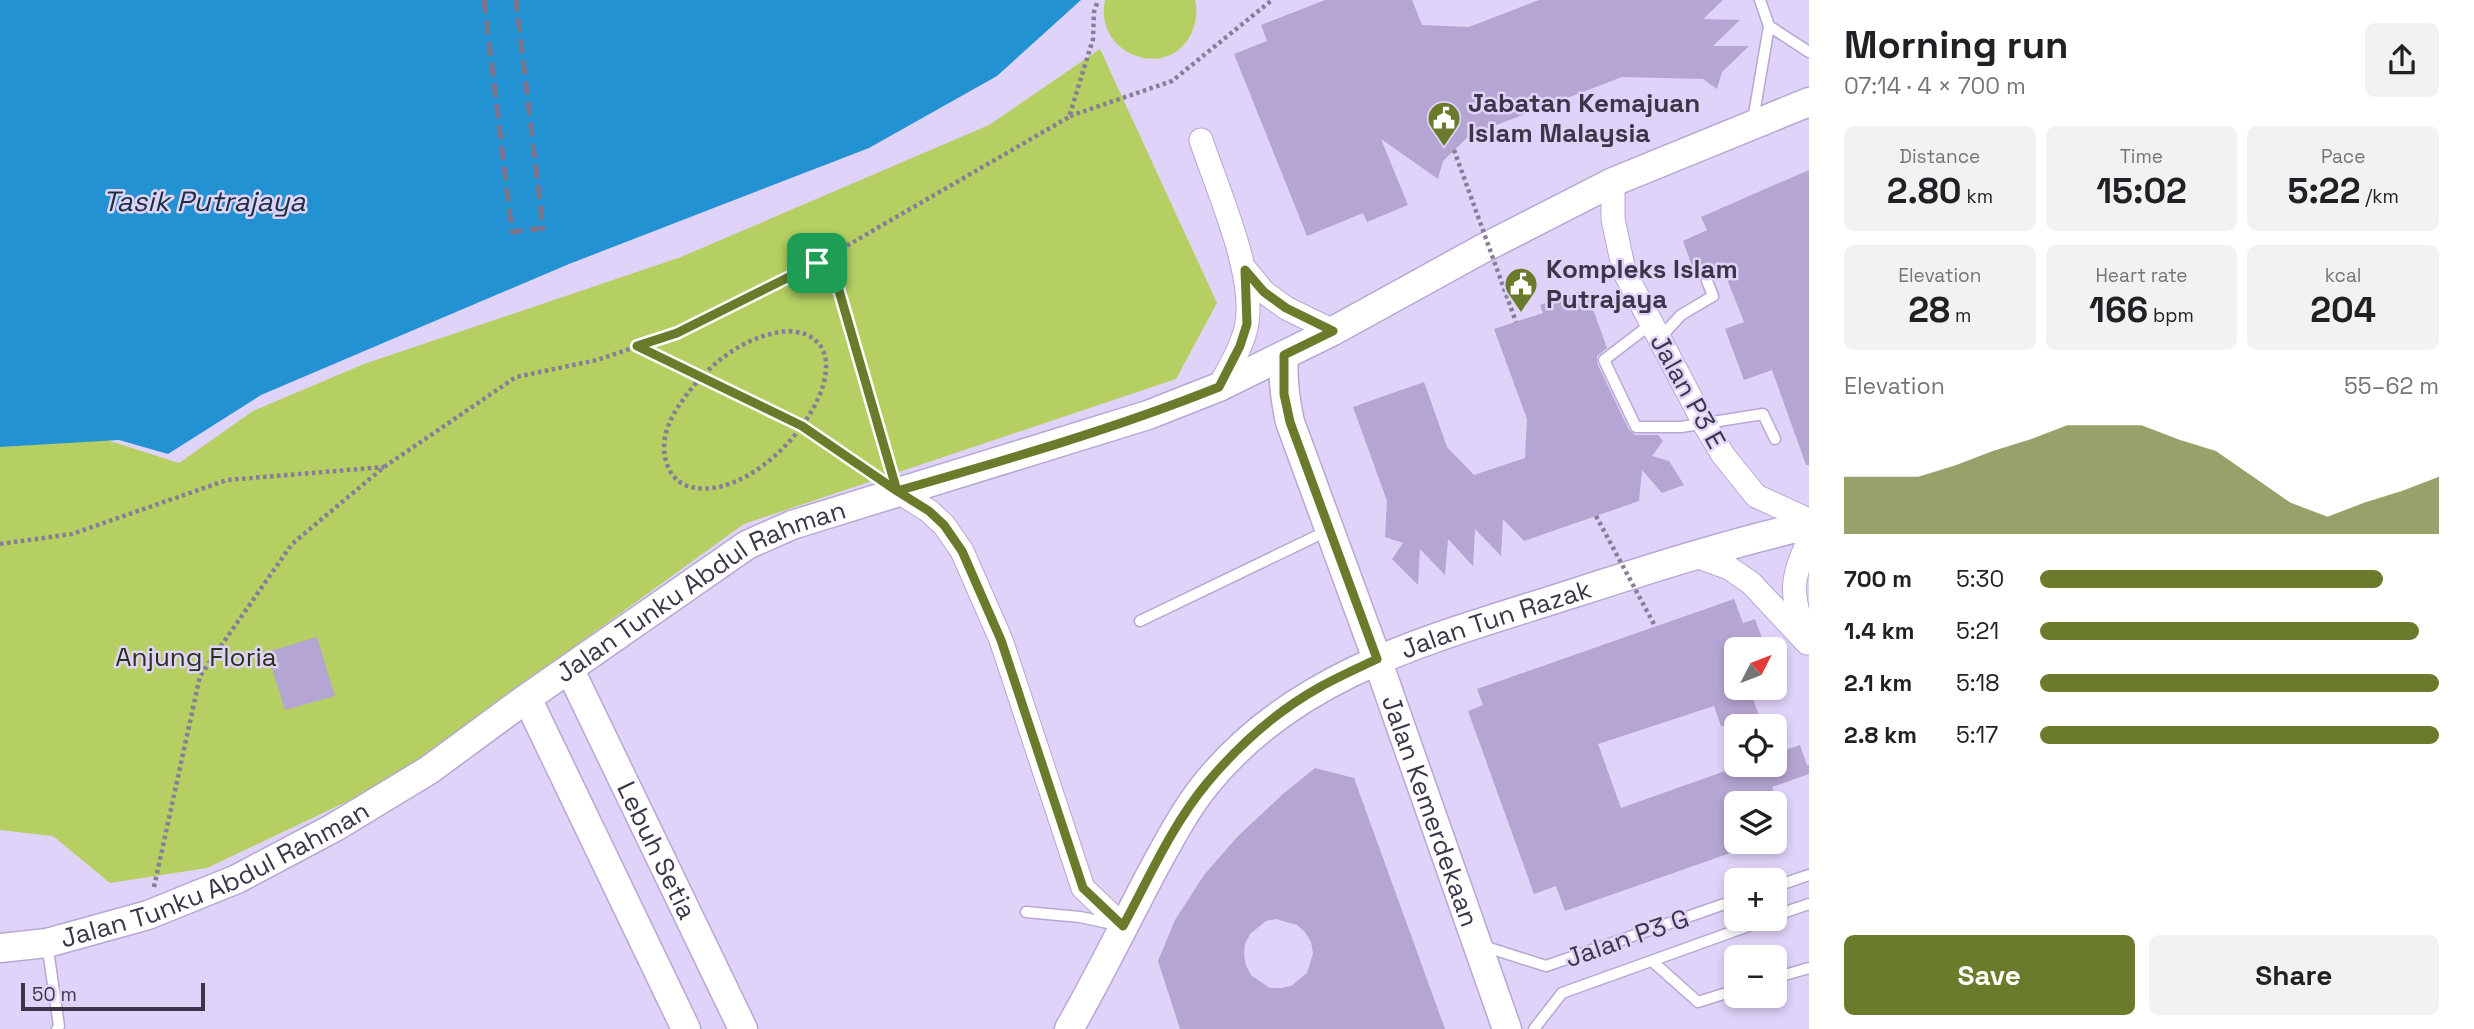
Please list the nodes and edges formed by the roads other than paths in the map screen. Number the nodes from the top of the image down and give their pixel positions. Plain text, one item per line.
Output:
1 (1760, 0) edge
2 (1769, 26) junction
3 (1809, 51) edge
4 (1809, 102) edge
5 (1753, 123) junction
6 (1201, 139) dead end
7 (1613, 182) junction
8 (1245, 270) junction
9 (1707, 281) dead end
10 (1333, 331) junction
11 (1655, 331) junction
12 (1284, 355) junction
13 (1219, 387) junction
14 (1705, 425) junction
15 (1775, 439) dead end
16 (897, 491) junction
17 (1809, 520) edge
18 (1809, 525) edge
19 (1329, 530) junction
20 (1809, 540) edge
21 (1693, 555) junction
22 (1140, 621) dead end
23 (1808, 647) edge
24 (1377, 659) junction
25 (570, 670) junction
26 (527, 698) junction
27 (1809, 875) edge
28 (1787, 883) edge
29 (1724, 904) edge
30 (1809, 904) edge
31 (1026, 912) dead end
32 (1787, 912) edge
33 (1123, 926) junction
34 (1735, 931) edge
35 (47, 943) junction
36 (1477, 945) junction
37 (0, 948) edge
38 (1651, 961) junction
39 (1809, 968) edge
40 (1787, 974) edge
41 (1724, 994) edge
42 (57, 1029) edge
43 (686, 1029) edge
44 (743, 1029) edge
45 (1069, 1029) edge
46 (1507, 1029) edge
47 (1535, 1029) edge

1 - 2 lane
2 - 3 lane
2 - 5 lane
4 - 5 street, Jalan Tunku Abdul Rahman
5 - 7 street, Jalan Tunku Abdul Rahman
6 - 8 street
7 - 10 street, Jalan Tunku Abdul Rahman
7 - 11 street, Jalan P3 E
8 - 10 street
8 - 13 street
9 - 11 lane
10 - 12 street, Jalan Tunku Abdul Rahman
11 - 14 street, Jalan P3 E
11 - 14 lane
12 - 13 street, Jalan Tunku Abdul Rahman
12 - 19 street, Jalan Kemerdekaan
13 - 16 street, Jalan Tunku Abdul Rahman
14 - 15 lane
14 - 17 street, Jalan P3 E
16 - 25 street, Jalan Tunku Abdul Rahman
16 - 33 street
18 - 21 street, Jalan Tun Razak
19 - 22 lane
19 - 24 street, Jalan Kemerdekaan
20 - 23 street
21 - 23 street
21 - 24 street, Jalan Tun Razak
24 - 33 street, Jalan Tun Razak
24 - 36 street, Jalan Kemerdekaan
25 - 26 street, Jalan Tunku Abdul Rahman
25 - 44 street, Lebuh Setia
26 - 35 street, Jalan Tunku Abdul Rahman
26 - 43 street, Lebuh Setia
27 - 28 lane
29 - 36 lane, Jalan P3 G
30 - 32 lane
31 - 33 lane
33 - 45 street, Jalan Tun Razak
34 - 38 lane, Jalan P3 G
35 - 37 street, Jalan Tunku Abdul Rahman
35 - 42 lane
36 - 46 street, Jalan Kemerdekaan
38 - 41 lane
38 - 47 lane, Jalan P3 G
39 - 40 lane

